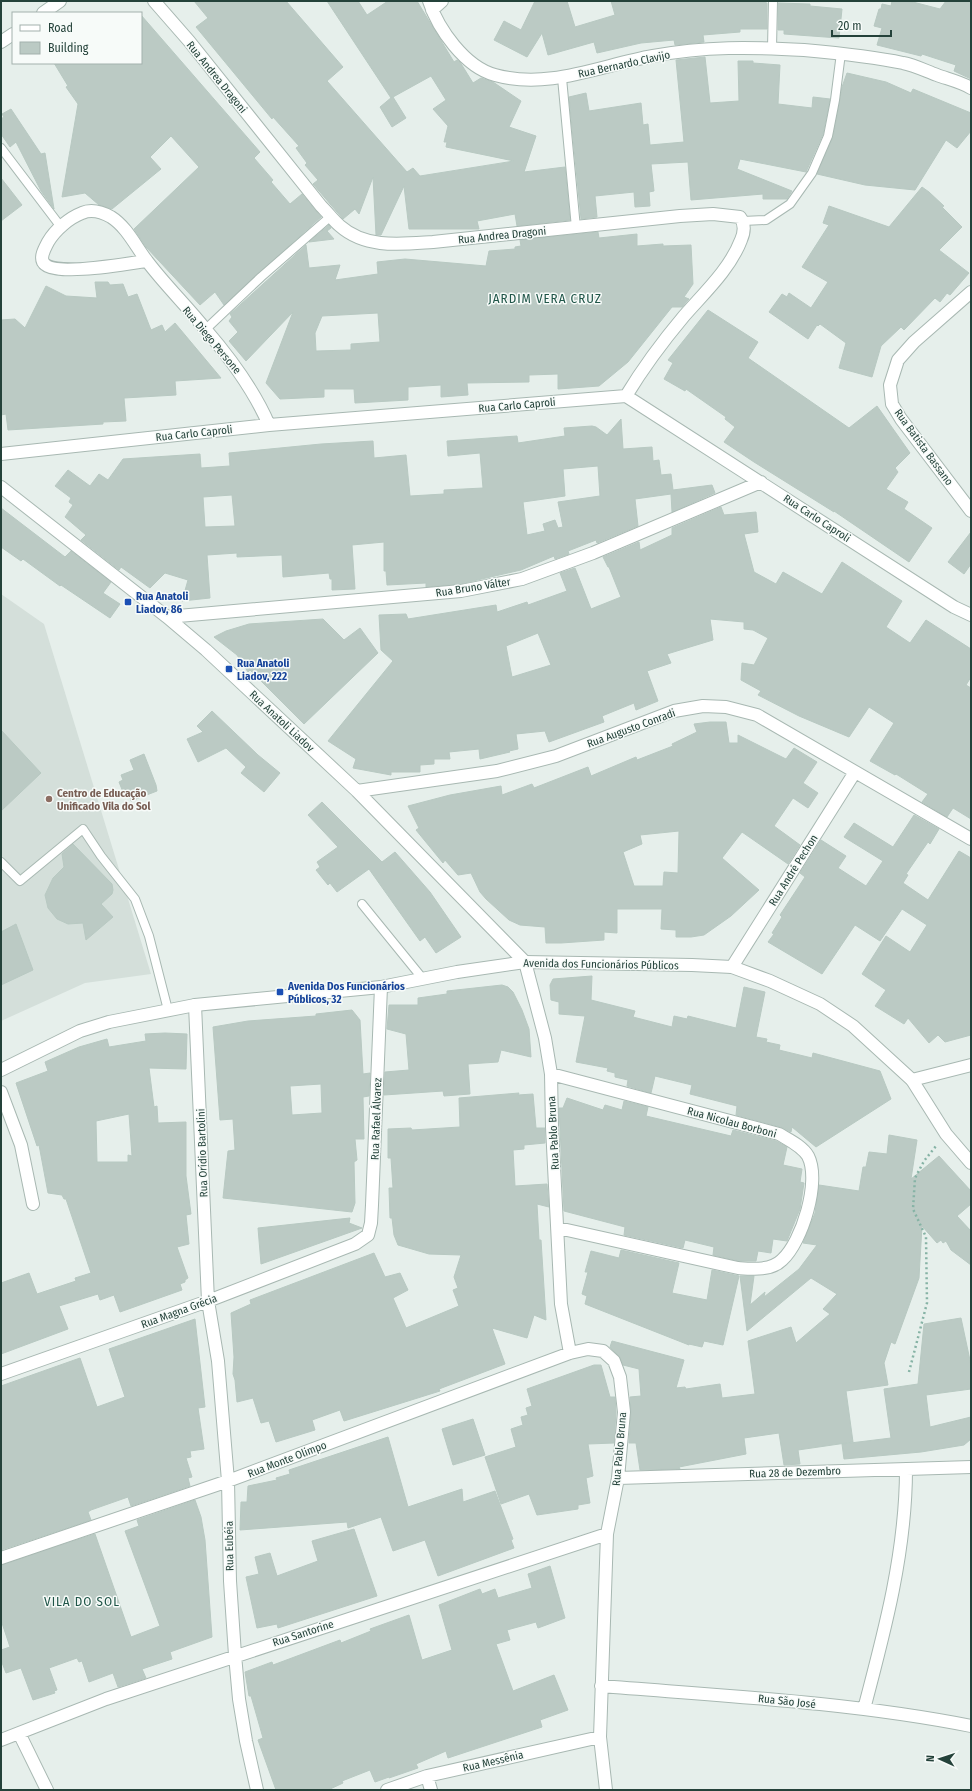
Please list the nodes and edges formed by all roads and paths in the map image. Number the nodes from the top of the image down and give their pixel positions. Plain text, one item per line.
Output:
1 (60, 1) edge
2 (154, 1) edge
3 (442, 1) edge
4 (773, 1) edge
5 (431, 5) edge
6 (44, 12) edge
7 (12, 35) edge
8 (1, 42) edge
9 (772, 48) junction
10 (841, 53) junction
11 (562, 78) junction
12 (971, 88) edge
13 (1, 148) edge
14 (331, 216) junction
15 (743, 221) junction
16 (60, 226) junction
17 (576, 228) junction
18 (146, 261) junction
19 (971, 292) edge
20 (206, 329) junction
21 (626, 396) junction
22 (269, 425) junction
23 (1, 454) edge
24 (761, 482) junction
25 (1, 487) edge
26 (971, 511) edge
27 (971, 615) edge
28 (167, 617) junction
29 (855, 772) junction
30 (357, 791) junction
31 (971, 839) edge
32 (1, 862) edge
33 (362, 904) dead end
34 (525, 962) junction
35 (732, 967) junction
36 (423, 979) junction
37 (381, 987) junction
38 (195, 1005) junction
39 (168, 1010) junction
40 (971, 1065) edge
41 (1, 1070) edge
42 (550, 1074) junction
43 (912, 1080) junction
44 (1, 1092) edge
45 (946, 1134) junction
46 (971, 1162) edge
47 (33, 1204) dead end
48 (558, 1228) junction
49 (355, 1244) joint
50 (208, 1301) junction
51 (570, 1353) junction
52 (909, 1372) dead end
53 (1, 1374) edge
54 (971, 1467) edge
55 (906, 1469) junction
56 (618, 1478) junction
57 (228, 1482) junction
58 (607, 1534) junction
59 (1, 1558) edge
60 (235, 1655) junction
61 (601, 1686) junction
62 (864, 1709) junction
63 (971, 1726) edge
64 (19, 1734) junction
65 (600, 1737) junction
66 (1, 1740) edge
67 (427, 1776) junction
68 (47, 1790) edge
69 (257, 1790) edge
70 (387, 1790) edge
71 (431, 1790) edge
72 (606, 1790) edge

1 - 6 street
2 - 14 street, Rua Andrea Dragoni
3 - 5 street
4 - 9 lane
5 - 11 street, Rua Bernardo Clavijo
7 - 8 street
9 - 10 street, Rua Bernardo Clavijo
9 - 11 street, Rua Bernardo Clavijo
10 - 12 street, Rua Bernardo Clavijo
10 - 15 lane
11 - 17 lane
13 - 16 lane
14 - 17 street, Rua Andrea Dragoni
14 - 20 lane
15 - 17 street, Rua Andrea Dragoni
15 - 21 street
16 - 18 street, Rua Diego Persone
16 - 18 street, Rua Diego Persone
18 - 20 street, Rua Diego Persone
19 - 26 street, Rua Batista Bassano
20 - 22 street, Rua Diego Persone
21 - 22 street, Rua Carlo Caproli
21 - 24 street, Rua Carlo Caproli
22 - 23 street, Rua Carlo Caproli
24 - 27 street, Rua Carlo Caproli
24 - 28 street, Rua Bruno Válter
25 - 28 street, Rua Anatoli Liadov
28 - 30 street, Rua Anatoli Liadov
29 - 30 street, Rua Augusto Conradi
29 - 31 street, Rua Augusto Conradi
29 - 35 street, Rua André Pechon
30 - 34 street, Rua Anatoli Liadov
32 - 39 lane
33 - 36 lane
34 - 35 street, Avenida dos Funcionários Públicos
34 - 36 street, Avenida dos Funcionários Públicos
34 - 42 street, Rua Pablo Bruna
35 - 43 street, Avenida dos Funcionários Públicos
36 - 37 street, Avenida dos Funcionários Públicos
37 - 38 street, Avenida dos Funcionários Públicos
37 - 49 street, Rua Rafael Álvarez
38 - 39 street, Avenida dos Funcionários Públicos
38 - 50 street, Rua Orídio Bartolini
39 - 41 street, Avenida dos Funcionários Públicos
40 - 43 street
42 - 48 street, Rua Pablo Bruna
42 - 48 street, Rua Nicolau Borboni
43 - 45 street, Avenida dos Funcionários Públicos
44 - 47 street
45 - 46 street, Avenida dos Funcionários Públicos
45 - 52 path
48 - 51 street, Rua Pablo Bruna
49 - 50 street, Rua Magna Grécia
50 - 53 street, Rua Magna Grécia
50 - 57 street, Rua Eubéia
51 - 56 street, Rua Pablo Bruna
51 - 57 street, Rua Monte Olimpo
54 - 55 street, Rua 28 de Dezembro
55 - 56 street, Rua 28 de Dezembro
55 - 62 street
56 - 58 street, Rua Pablo Bruna
57 - 59 street, Rua Monte Olimpo
57 - 60 street, Rua Eubéia
58 - 60 street, Rua Santorine
58 - 61 street, Rua Pablo Bruna
60 - 64 street, Rua Santorine
60 - 69 street, Rua Eubéia
61 - 62 street, Rua São José
61 - 65 street, Rua Pablo Bruna
62 - 63 street, Rua São José
64 - 66 street, Rua Santorine
64 - 68 street
65 - 67 street, Rua Messênia
65 - 72 street, Rua Pablo Bruna
67 - 70 street, Rua Messênia
67 - 71 street

